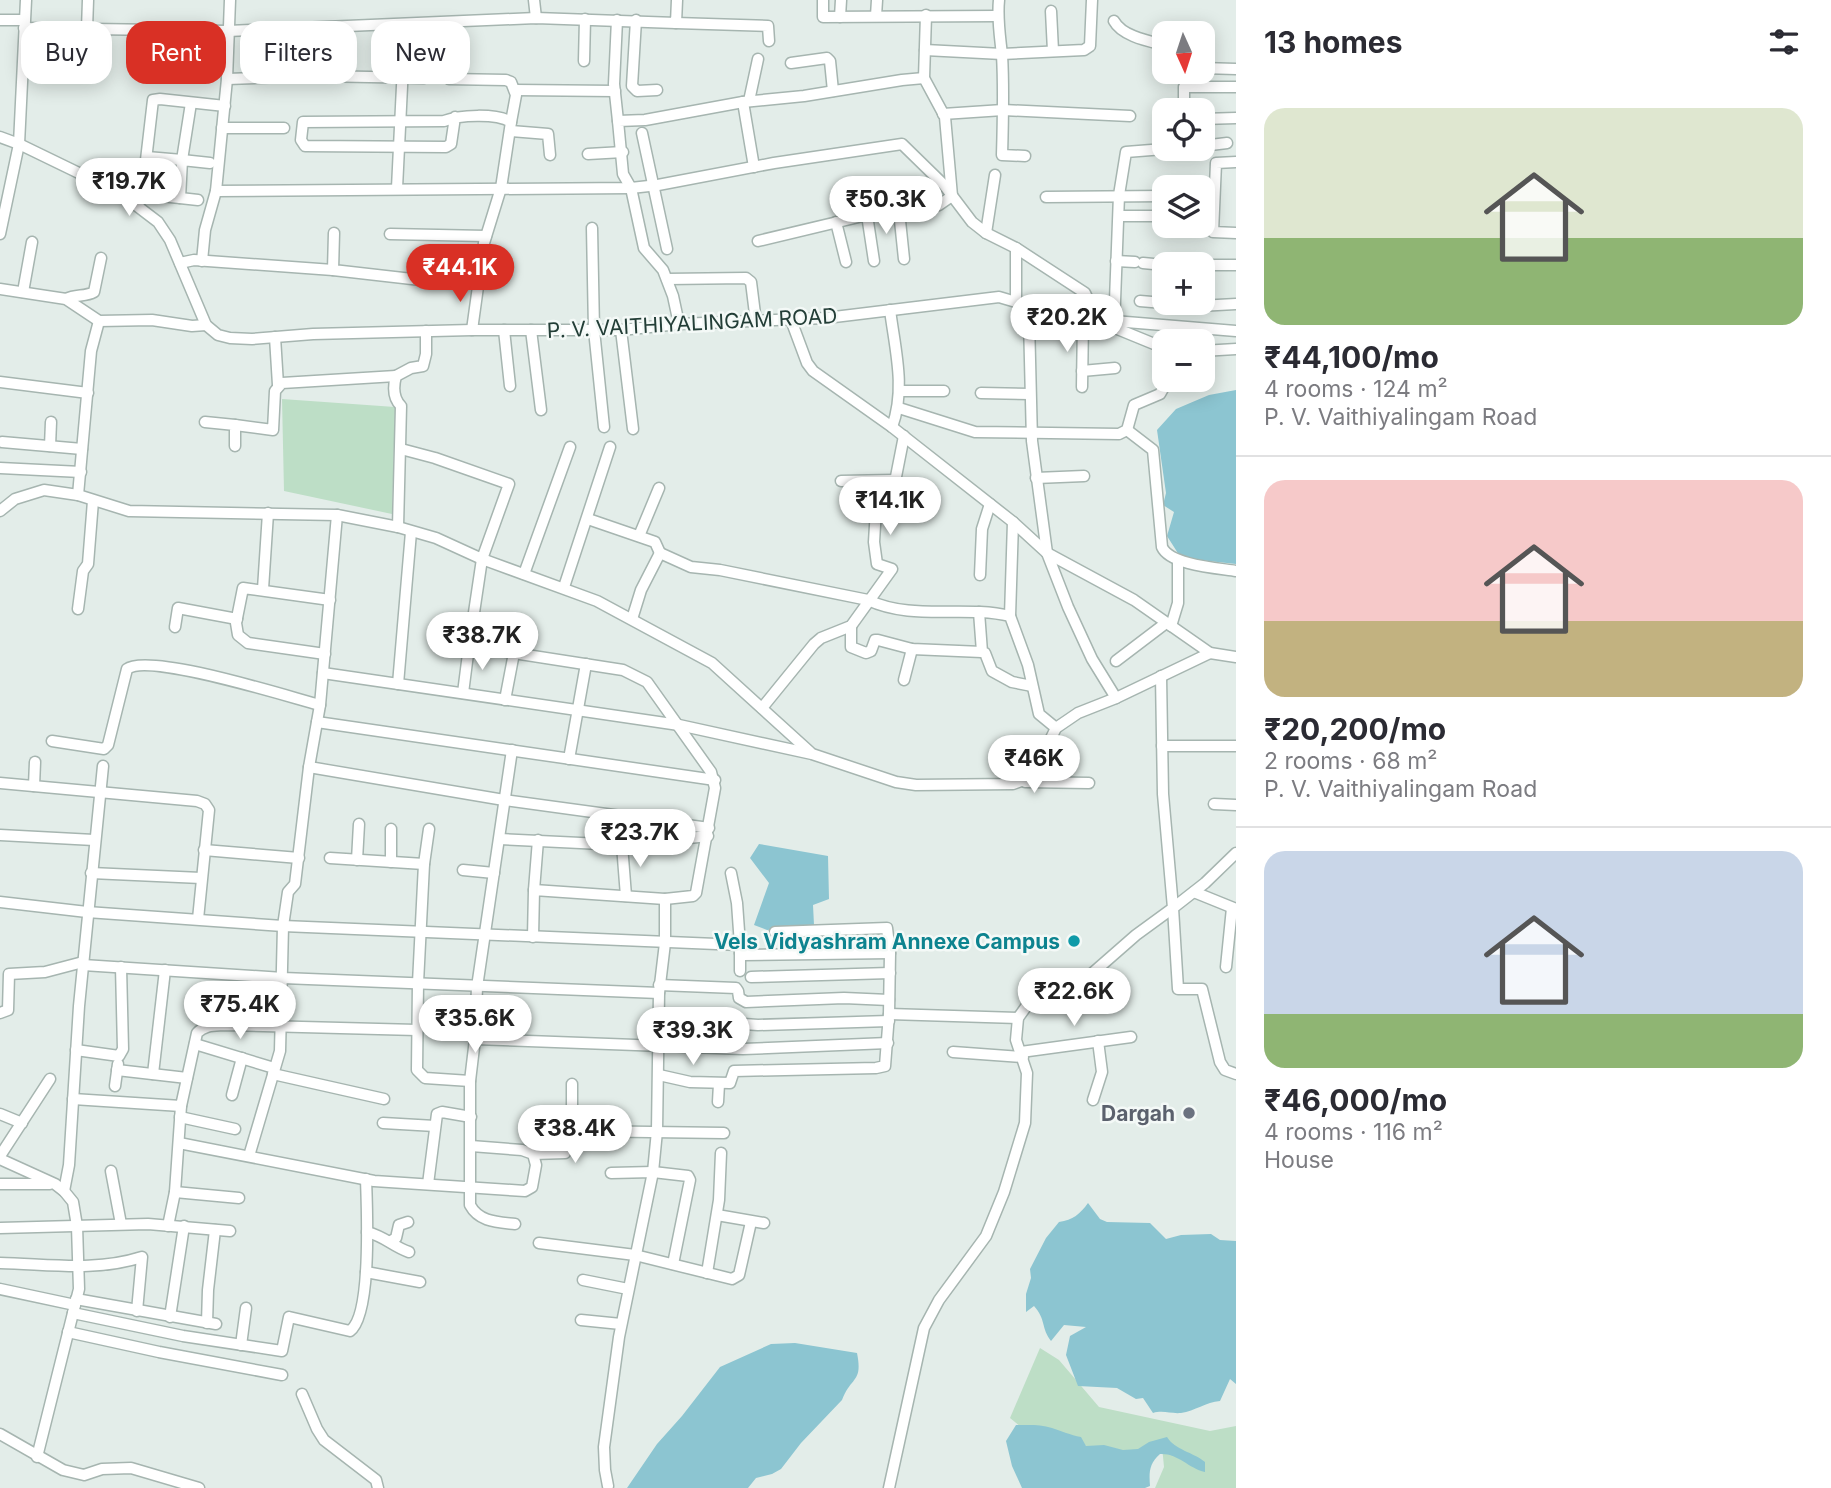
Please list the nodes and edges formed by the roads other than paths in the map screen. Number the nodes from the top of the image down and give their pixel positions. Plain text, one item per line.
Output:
1 (26, 0) edge
2 (88, 0) edge
3 (230, 0) edge
4 (534, 0) edge
5 (677, 0) edge
6 (823, 0) edge
7 (841, 0) edge
8 (877, 0) edge
9 (999, 0) edge
10 (1093, 0) edge
11 (1051, 11) dead end
12 (926, 15) junction
13 (876, 16) junction
14 (997, 16) junction
15 (840, 17) junction
16 (536, 18) junction
17 (585, 19) junction
18 (0, 20) edge
19 (617, 20) junction
20 (636, 20) junction
21 (1114, 20) dead end
22 (24, 21) edge
23 (87, 21) edge
24 (470, 21) edge
25 (676, 23) junction
26 (21, 24) edge
27 (371, 26) edge
28 (228, 31) junction
29 (769, 41) dead end
30 (1152, 42) edge
31 (925, 50) junction
32 (1053, 51) junction
33 (1002, 54) junction
34 (758, 59) dead end
35 (584, 61) dead end
36 (791, 64) dead end
37 (1215, 68) edge
38 (1236, 69) edge
39 (371, 77) edge
40 (925, 78) junction
41 (227, 79) junction
42 (470, 79) edge
43 (22, 84) edge
44 (403, 84) edge
45 (1236, 87) edge
46 (515, 90) junction
47 (657, 90) dead end
48 (615, 91) junction
49 (832, 92) junction
50 (1184, 98) edge
51 (746, 101) junction
52 (191, 103) junction
53 (225, 106) junction
54 (1003, 110) junction
55 (943, 114) junction
56 (1130, 116) dead end
57 (455, 117) junction
58 (1236, 118) edge
59 (1215, 119) edge
60 (618, 121) junction
61 (400, 122) junction
62 (511, 126) junction
63 (222, 128) junction
64 (285, 128) dead end
65 (642, 133) dead end
66 (0, 137) edge
67 (19, 144) junction
68 (1227, 144) dead end
69 (1215, 145) edge
70 (399, 146) junction
71 (1152, 150) edge
72 (623, 152) junction
73 (588, 154) dead end
74 (550, 155) dead end
75 (1026, 156) dead end
76 (147, 157) junction
77 (182, 160) junction
78 (1236, 162) edge
79 (210, 163) dead end
80 (754, 167) junction
81 (995, 175) dead end
82 (654, 186) junction
83 (397, 188) junction
84 (501, 188) junction
85 (631, 188) junction
86 (4, 190) edge
87 (216, 191) junction
88 (1119, 195) junction
89 (952, 196) junction
90 (1152, 196) edge
91 (1046, 197) dead end
92 (180, 198) junction
93 (140, 200) junction
94 (198, 200) dead end
95 (900, 211) junction
96 (867, 215) junction
97 (1119, 216) junction
98 (1152, 216) edge
99 (836, 222) junction
100 (592, 228) dead end
101 (334, 233) dead end
102 (986, 233) junction
103 (1236, 233) edge
104 (0, 234) edge
105 (390, 234) dead end
106 (486, 236) junction
107 (758, 241) dead end
108 (32, 242) dead end
109 (1016, 248) junction
110 (667, 249) dead end
111 (101, 258) dead end
112 (905, 259) dead end
113 (202, 261) junction
114 (874, 261) dead end
115 (1116, 261) junction
116 (846, 262) dead end
117 (180, 263) junction
118 (1152, 264) edge
119 (1215, 265) edge
120 (1236, 265) edge
121 (333, 270) junction
122 (667, 279) junction
123 (478, 282) junction
124 (0, 289) edge
125 (23, 292) junction
126 (66, 299) junction
127 (1140, 300) dead end
128 (1016, 302) junction
129 (1236, 304) edge
130 (890, 310) junction
131 (791, 320) junction
132 (1028, 320) junction
133 (99, 321) junction
134 (1083, 321) junction
135 (1098, 321) junction
136 (756, 322) junction
137 (679, 324) junction
138 (1114, 324) junction
139 (206, 325) junction
140 (472, 330) junction
141 (504, 330) junction
142 (531, 330) junction
143 (594, 330) junction
144 (621, 330) junction
145 (426, 331) junction
146 (1236, 331) edge
147 (275, 337) junction
148 (1152, 342) edge
149 (1236, 349) edge
150 (1215, 350) edge
151 (1115, 368) dead end
152 (1082, 371) junction
153 (396, 376) junction
154 (0, 382) edge
155 (278, 385) junction
156 (510, 386) dead end
157 (1082, 387) dead end
158 (900, 391) junction
159 (944, 391) dead end
160 (1161, 392) edge
161 (88, 393) junction
162 (981, 393) dead end
163 (1031, 394) junction
164 (899, 408) junction
165 (541, 410) dead end
166 (51, 422) dead end
167 (205, 422) dead end
168 (234, 425) junction
169 (604, 427) dead end
170 (892, 427) junction
171 (633, 429) dead end
172 (1126, 430) junction
173 (1032, 431) junction
174 (904, 436) junction
175 (2, 442) edge
176 (50, 446) junction
177 (235, 446) dead end
178 (570, 447) dead end
179 (611, 447) dead end
180 (82, 449) junction
181 (401, 449) junction
182 (0, 468) edge
183 (81, 472) junction
184 (1084, 477) dead end
185 (1036, 478) junction
186 (895, 480) junction
187 (841, 481) dead end
188 (660, 488) dead end
189 (78, 495) junction
190 (93, 501) junction
191 (990, 504) junction
192 (853, 506) dead end
193 (876, 509) junction
194 (0, 511) edge
195 (268, 513) junction
196 (337, 515) junction
197 (588, 519) junction
198 (1013, 522) junction
199 (398, 527) junction
200 (411, 532) junction
201 (639, 536) junction
202 (660, 553) junction
203 (1047, 553) junction
204 (482, 559) junction
205 (1178, 560) junction
206 (1236, 571) edge
207 (524, 573) junction
208 (980, 575) dead end
209 (564, 587) junction
210 (263, 589) junction
211 (330, 600) junction
212 (868, 600) junction
213 (78, 609) dead end
214 (979, 612) junction
215 (1010, 617) junction
216 (237, 619) junction
217 (632, 620) junction
218 (1168, 624) junction
219 (850, 626) junction
220 (175, 627) dead end
221 (469, 646) junction
222 (912, 649) junction
223 (982, 652) junction
224 (514, 653) junction
225 (1210, 653) junction
226 (325, 654) junction
227 (1236, 657) edge
228 (1116, 661) dead end
229 (586, 664) junction
230 (323, 673) junction
231 (1161, 676) junction
232 (904, 680) dead end
233 (398, 684) junction
234 (1032, 686) junction
235 (463, 694) junction
236 (1116, 698) junction
237 (505, 700) junction
238 (320, 705) junction
239 (762, 708) junction
240 (578, 710) junction
241 (317, 722) junction
242 (679, 725) junction
243 (1056, 728) junction
244 (52, 741) dead end
245 (1162, 746) junction
246 (1236, 747) edge
247 (512, 750) junction
248 (812, 754) junction
249 (569, 759) junction
250 (36, 762) dead end
251 (103, 766) dead end
252 (309, 767) junction
253 (715, 780) junction
254 (1025, 782) junction
255 (0, 783) edge
256 (1089, 783) dead end
257 (34, 786) junction
258 (99, 791) junction
259 (504, 800) junction
260 (1214, 804) dead end
261 (1236, 805) edge
262 (359, 824) dead end
263 (391, 829) dead end
264 (429, 829) dead end
265 (709, 832) junction
266 (0, 835) edge
267 (500, 839) junction
268 (94, 840) junction
269 (538, 840) junction
270 (622, 845) junction
271 (204, 850) junction
272 (1236, 853) edge
273 (299, 858) junction
274 (330, 858) dead end
275 (357, 860) junction
276 (391, 862) junction
277 (424, 864) junction
278 (463, 870) dead end
279 (91, 873) junction
280 (494, 873) junction
281 (731, 873) dead end
282 (201, 878) junction
283 (534, 890) junction
284 (1194, 892) junction
285 (626, 896) junction
286 (664, 899) junction
287 (0, 902) edge
288 (1173, 908) junction
289 (1234, 908) edge
290 (87, 912) junction
291 (198, 919) junction
292 (283, 926) junction
293 (423, 931) junction
294 (775, 932) dead end
295 (485, 936) junction
296 (533, 937) junction
297 (665, 943) junction
298 (740, 949) junction
299 (890, 953) junction
300 (83, 963) junction
301 (121, 967) junction
302 (1226, 967) dead end
303 (165, 970) junction
304 (4, 973) edge
305 (890, 973) junction
306 (283, 978) junction
307 (418, 983) junction
308 (477, 987) junction
309 (659, 989) junction
310 (889, 1000) junction
311 (0, 1013) edge
312 (658, 1018) junction
313 (889, 1018) junction
314 (1018, 1018) junction
315 (282, 1027) junction
316 (417, 1030) junction
317 (1131, 1037) dead end
318 (475, 1039) junction
319 (1098, 1041) junction
320 (888, 1043) junction
321 (195, 1044) junction
322 (658, 1047) junction
323 (76, 1050) junction
324 (953, 1052) dead end
325 (1022, 1054) junction
326 (119, 1056) junction
327 (242, 1058) junction
328 (117, 1070) junction
329 (273, 1071) junction
330 (153, 1074) junction
331 (1236, 1074) edge
332 (659, 1075) junction
333 (187, 1078) junction
334 (50, 1079) dead end
335 (470, 1081) junction
336 (572, 1084) dead end
337 (719, 1084) junction
338 (115, 1086) dead end
339 (232, 1095) dead end
340 (73, 1099) junction
341 (384, 1099) dead end
342 (1093, 1100) dead end
343 (718, 1102) dead end
344 (181, 1112) junction
345 (0, 1114) edge
346 (471, 1117) junction
347 (22, 1123) junction
348 (383, 1123) dead end
349 (435, 1126) junction
350 (236, 1129) dead end
351 (574, 1129) junction
352 (657, 1131) junction
353 (724, 1133) dead end
354 (179, 1143) junction
355 (471, 1146) junction
356 (721, 1153) dead end
357 (533, 1154) junction
358 (249, 1156) junction
359 (0, 1157) edge
360 (111, 1171) dead end
361 (653, 1172) junction
362 (611, 1173) dead end
363 (366, 1179) junction
364 (0, 1184) edge
365 (429, 1184) junction
366 (469, 1186) junction
367 (60, 1187) junction
368 (175, 1192) junction
369 (239, 1198) dead end
370 (717, 1215) junction
371 (408, 1222) dead end
372 (751, 1222) junction
373 (764, 1223) dead end
374 (121, 1224) junction
375 (515, 1224) dead end
376 (77, 1226) junction
377 (168, 1226) junction
378 (184, 1226) junction
379 (0, 1228) edge
380 (215, 1230) junction
381 (230, 1231) dead end
382 (367, 1232) junction
383 (391, 1241) junction
384 (539, 1242) dead end
385 (409, 1252) dead end
386 (635, 1255) junction
387 (0, 1263) edge
388 (673, 1264) junction
389 (79, 1268) junction
390 (366, 1272) junction
391 (707, 1273) junction
392 (583, 1280) dead end
393 (420, 1283) dead end
394 (0, 1289) edge
395 (628, 1289) junction
396 (75, 1306) junction
397 (246, 1308) dead end
398 (137, 1311) junction
399 (170, 1317) junction
400 (581, 1320) dead end
401 (621, 1324) junction
402 (68, 1332) junction
403 (241, 1345) junction
404 (282, 1375) dead end
405 (302, 1394) dead end
406 (0, 1434) edge
407 (37, 1457) junction
408 (608, 1486) dead end
409 (892, 1487) edge
410 (199, 1488) edge
411 (377, 1488) edge

1 - 22 street
2 - 23 street
3 - 28 street
4 - 16 street
5 - 25 street
6 - 15 street
7 - 15 street
8 - 13 street
9 - 14 street
10 - 32 street
11 - 32 street
12 - 13 street
12 - 14 street
12 - 31 street
13 - 15 street
14 - 33 street
16 - 17 street
16 - 24 street
17 - 19 street
17 - 35 street
18 - 26 street
19 - 20 street
19 - 48 street
20 - 25 street
20 - 47 street
21 - 30 street
25 - 29 street
27 - 28 street
28 - 41 street
31 - 33 street
31 - 40 street
32 - 33 street
33 - 54 street
34 - 51 street
36 - 49 street
37 - 38 street
39 - 41 street
40 - 49 street
40 - 55 street
41 - 53 street
42 - 46 street
43 - 67 street
44 - 61 street
45 - 50 street
46 - 48 street
46 - 62 street
48 - 60 street
49 - 51 street
51 - 60 street
51 - 80 street
52 - 53 street
52 - 76 street
52 - 77 street
53 - 63 street
54 - 55 street
54 - 56 street
54 - 75 street
55 - 89 street
57 - 61 street
57 - 62 street
57 - 70 street
58 - 59 street
60 - 72 street
61 - 70 street
61 - 70 street
62 - 74 street
62 - 84 street
63 - 64 street
63 - 87 street
65 - 82 street
66 - 67 street
67 - 86 street
67 - 93 street
68 - 69 street
70 - 83 street
71 - 88 street
72 - 73 street
72 - 85 street
76 - 77 street
76 - 93 street
77 - 79 street
77 - 92 street
78 - 103 street
80 - 82 street
80 - 89 street
81 - 102 street
82 - 85 street
82 - 110 street
83 - 84 street
83 - 87 street
84 - 85 street
84 - 106 street
85 - 122 street
86 - 104 street
87 - 113 street
88 - 90 street
88 - 91 street
88 - 97 street
89 - 95 street
89 - 102 street
92 - 93 street
92 - 94 street
93 - 117 street
95 - 96 street
95 - 112 street
96 - 99 street
96 - 114 street
97 - 98 street
97 - 115 street
99 - 107 street
99 - 116 street
100 - 143 street
101 - 121 street
102 - 109 street
105 - 106 street
106 - 123 street
108 - 125 street
109 - 128 street
109 - 135 street
111 - 126 street
113 - 117 street
113 - 121 street
115 - 118 street
115 - 138 street
117 - 139 street
119 - 120 street
121 - 123 street
122 - 136 street
122 - 137 street
123 - 140 street
124 - 125 street
125 - 126 street
126 - 133 street
127 - 129 street
128 - 130 street, P. V. VAITHIYALINGAM ROAD
128 - 132 street
130 - 131 street, P. V. VAITHIYALINGAM ROAD
130 - 158 street
131 - 136 street, P. V. VAITHIYALINGAM ROAD
131 - 170 street
132 - 134 street
132 - 163 street
133 - 139 street, P. V. VAITHIYALINGAM ROAD
133 - 161 street
134 - 135 street
134 - 152 street
135 - 138 street
136 - 137 street, P. V. VAITHIYALINGAM ROAD
137 - 144 street, P. V. VAITHIYALINGAM ROAD
138 - 146 street
138 - 148 street
139 - 147 street, P. V. VAITHIYALINGAM ROAD
140 - 141 street, P. V. VAITHIYALINGAM ROAD
140 - 145 street, P. V. VAITHIYALINGAM ROAD
141 - 142 street, P. V. VAITHIYALINGAM ROAD
141 - 156 street
142 - 143 street, P. V. VAITHIYALINGAM ROAD
142 - 165 street
143 - 144 street, P. V. VAITHIYALINGAM ROAD
143 - 169 street
144 - 171 street
145 - 147 street, P. V. VAITHIYALINGAM ROAD
145 - 153 street
147 - 155 street
149 - 150 street
151 - 152 street
152 - 157 street
153 - 155 street
153 - 181 street
154 - 161 street
155 - 168 street
158 - 159 street
158 - 164 street
160 - 172 street
161 - 180 street
162 - 163 street
163 - 173 street
164 - 170 street
164 - 173 street
166 - 176 street
167 - 168 street
168 - 177 street
170 - 174 street
172 - 173 street
172 - 205 street
173 - 185 street
174 - 186 street
174 - 191 street
175 - 176 street
176 - 180 street
178 - 207 street
179 - 197 street
180 - 183 street
181 - 199 street
181 - 204 street
182 - 183 street
183 - 189 street
184 - 185 street
185 - 203 street
186 - 187 street
186 - 193 street
188 - 201 street
189 - 190 street
189 - 194 street
190 - 195 street
190 - 213 street
191 - 198 street
191 - 208 street
192 - 193 street
193 - 212 street
195 - 196 street
195 - 210 street
196 - 199 street
196 - 211 street
197 - 201 street
197 - 209 street
198 - 203 street
198 - 215 street
199 - 200 street
200 - 204 street
200 - 233 street
201 - 202 street
202 - 212 street
202 - 217 street
203 - 218 street
203 - 236 street
204 - 207 street
204 - 221 street
205 - 206 street
205 - 218 street
207 - 209 street
209 - 217 street
210 - 211 street
210 - 216 street
211 - 226 street
212 - 214 street
212 - 219 street
214 - 215 street
214 - 223 street
215 - 234 street
216 - 220 street
216 - 226 street
217 - 239 street
218 - 225 street
218 - 228 street
219 - 222 street
219 - 239 street
221 - 224 street
221 - 235 street
222 - 223 street
222 - 232 street
223 - 234 street
224 - 229 street
224 - 237 street
225 - 227 street
225 - 231 street
226 - 230 street
229 - 240 street
229 - 242 street
230 - 233 street
230 - 238 street
231 - 236 street
231 - 245 street
233 - 235 street
234 - 243 street
235 - 237 street
236 - 243 street
237 - 240 street
238 - 241 street
238 - 244 street
239 - 248 street
240 - 242 street
240 - 249 street
241 - 247 street
241 - 252 street
242 - 248 street
242 - 253 street
243 - 254 street
245 - 246 street
245 - 288 street
247 - 249 street
247 - 259 street
248 - 254 street
249 - 253 street
250 - 257 street
251 - 258 street
252 - 259 street
252 - 273 street
253 - 265 street
254 - 256 street
255 - 257 street
257 - 258 street
258 - 268 street
258 - 271 street
259 - 265 street
259 - 267 street
260 - 261 street
262 - 275 street
263 - 276 street
264 - 277 street
265 - 270 street
265 - 286 street
266 - 268 street
267 - 269 street
267 - 280 street
268 - 279 street
269 - 270 street
269 - 283 street
270 - 285 street
271 - 273 street
271 - 282 street
272 - 284 street
273 - 292 street
274 - 275 street
275 - 276 street
276 - 277 street
277 - 293 street
278 - 280 street
279 - 282 street
279 - 290 street
280 - 295 street
281 - 298 street
282 - 291 street
283 - 285 street
283 - 296 street
284 - 288 street
284 - 289 street
285 - 286 street
286 - 297 street
287 - 290 street
288 - 314 street
288 - 331 street
289 - 302 street
290 - 291 street
290 - 300 street
291 - 292 street
292 - 293 street
292 - 306 street
293 - 295 street
293 - 307 street
294 - 299 street
295 - 296 street
295 - 308 street
296 - 297 street
297 - 298 street
297 - 309 street
298 - 299 street
298 - 305 street
299 - 305 street
300 - 301 street
300 - 304 street
300 - 323 street
301 - 303 street
301 - 326 street
303 - 306 street
303 - 330 street
304 - 311 street
305 - 310 street
306 - 307 street
306 - 315 street
307 - 308 street
307 - 316 street
308 - 309 street
308 - 318 street
309 - 310 street
309 - 312 street
310 - 313 street
312 - 313 street
312 - 322 street
313 - 314 street
313 - 320 street
314 - 325 street
315 - 316 street
315 - 321 street
315 - 329 street
316 - 335 street
317 - 319 street
318 - 322 street
318 - 335 street
319 - 325 street
319 - 342 street
320 - 322 street
320 - 337 street
321 - 327 street
321 - 333 street
322 - 332 street
323 - 326 street
323 - 340 street
324 - 325 street
325 - 409 street
326 - 328 street
327 - 329 street
327 - 339 street
328 - 330 street
328 - 338 street
329 - 341 street
329 - 358 street
330 - 333 street
332 - 337 street
332 - 352 street
333 - 344 street
334 - 347 street
335 - 346 street
336 - 351 street
337 - 343 street
340 - 344 street
340 - 367 street
344 - 350 street
344 - 354 street
345 - 347 street
346 - 349 street
346 - 355 street
347 - 359 street
348 - 349 street
349 - 365 street
351 - 352 street
351 - 357 street
352 - 353 street
352 - 361 street
354 - 358 street
354 - 368 street
355 - 357 street
355 - 366 street
356 - 370 street
357 - 366 street
358 - 363 street
359 - 367 street
360 - 374 street
361 - 362 street
361 - 386 street
361 - 388 street
363 - 365 street
363 - 382 street
364 - 367 street
365 - 366 street
366 - 375 street
367 - 376 street
368 - 369 street
368 - 377 street
370 - 372 street
370 - 391 street
371 - 383 street
372 - 373 street
372 - 391 street
374 - 376 street
374 - 377 street
376 - 379 street
376 - 389 street
377 - 378 street
378 - 380 street
378 - 399 street
380 - 381 street
380 - 399 street
382 - 383 street
382 - 390 street
383 - 385 street
384 - 386 street
386 - 388 street
386 - 395 street
387 - 389 street
388 - 391 street
389 - 396 street
389 - 398 street
390 - 393 street
390 - 403 street
392 - 395 street
394 - 396 street
395 - 401 street
396 - 398 street
396 - 402 street
396 - 403 street
397 - 403 street
398 - 399 street
400 - 401 street
401 - 408 street
402 - 404 street
402 - 407 street
405 - 411 street
406 - 407 street
407 - 410 street

